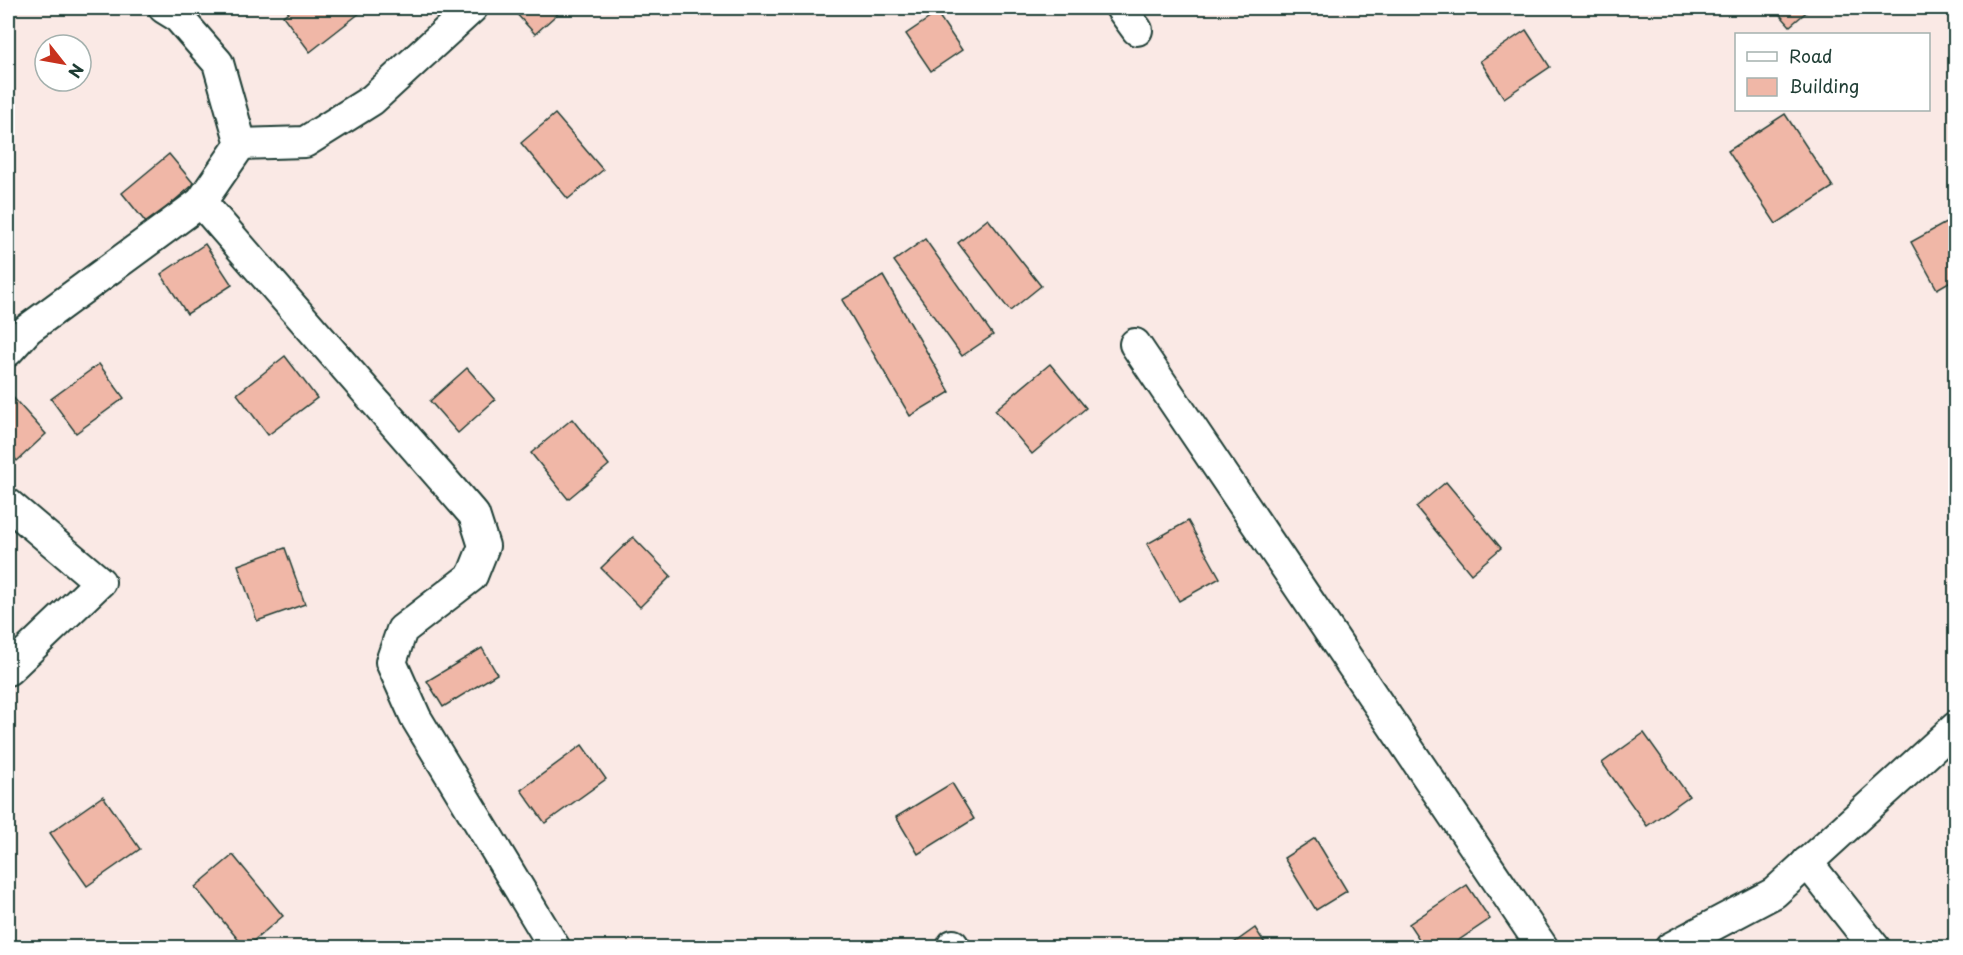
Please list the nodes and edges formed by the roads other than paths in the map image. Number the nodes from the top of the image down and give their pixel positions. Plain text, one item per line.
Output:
1 (164, 8) edge
2 (472, 8) edge
3 (241, 144) junction
4 (201, 202) junction
5 (1135, 344) dead end
6 (8, 351) edge
7 (8, 504) edge
8 (8, 670) edge
9 (1956, 727) edge
10 (1807, 862) junction
11 (555, 948) edge
12 (1543, 948) edge
13 (1670, 948) edge
14 (1875, 948) edge

1 - 3 street
2 - 3 street
3 - 4 street
4 - 6 street
4 - 11 street
5 - 12 street
7 - 8 street
9 - 10 street
10 - 13 street
10 - 14 street

